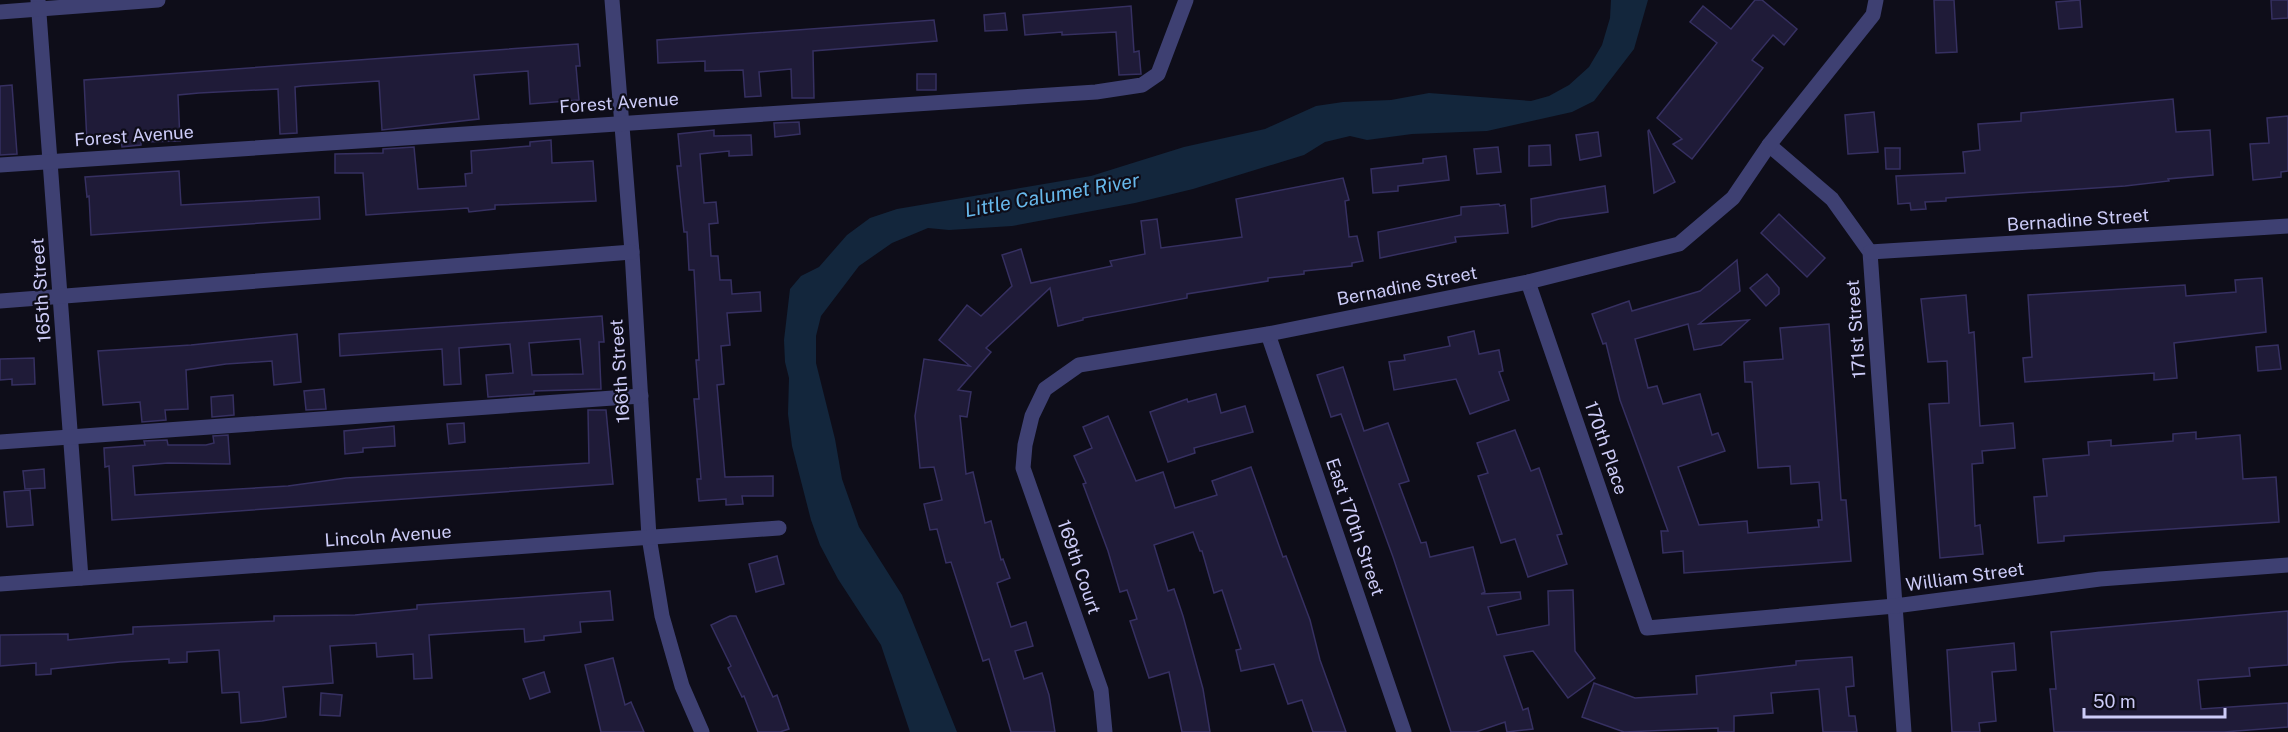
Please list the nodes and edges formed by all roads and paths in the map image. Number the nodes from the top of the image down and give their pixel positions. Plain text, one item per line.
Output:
1 (158, 0) edge
2 (612, 0) edge
3 (1186, 0) edge
4 (1876, 0) edge
5 (39, 4) edge
6 (0, 12) edge
7 (621, 122) junction
8 (1768, 146) junction
9 (51, 161) junction
10 (0, 165) edge
11 (2288, 226) edge
12 (632, 252) junction
13 (1870, 252) junction
14 (1528, 282) junction
15 (61, 297) junction
16 (0, 301) edge
17 (1268, 334) junction
18 (640, 396) junction
19 (1032, 416) joint
20 (71, 437) junction
21 (0, 442) edge
22 (779, 528) dead end
23 (650, 537) junction
24 (2288, 565) edge
25 (81, 578) junction
26 (0, 584) edge
27 (1895, 606) junction
28 (1647, 628) joint
29 (702, 732) edge
30 (1106, 732) edge
31 (1404, 732) edge
32 (1904, 732) edge

1 - 5 street
2 - 7 street, 166th Street
3 - 7 street, Forest Avenue
4 - 8 street
5 - 6 street
5 - 9 street, 165th Street
7 - 9 street, Forest Avenue
7 - 12 street, 166th Street
8 - 13 street
8 - 14 street, Bernadine Street
9 - 10 street, Forest Avenue
9 - 15 street, 165th Street
11 - 13 street, Bernadine Street
12 - 15 street
12 - 18 street, 166th Street
13 - 27 street, 171st Street
14 - 17 street, Bernadine Street
14 - 28 street, 170th Place
15 - 16 street
15 - 20 street, 165th Street
17 - 19 street, Bernadine Street
17 - 31 street, East 170th Street
18 - 20 street
18 - 23 street, 166th Street
19 - 30 street, 169th Court
20 - 21 street
20 - 25 street, 165th Street
22 - 23 street, Lincoln Avenue
23 - 25 street, Lincoln Avenue
23 - 29 street, 166th Street
24 - 27 street, William Street
25 - 26 street, Lincoln Avenue
27 - 28 street, William Street
27 - 32 street, 171st Street

